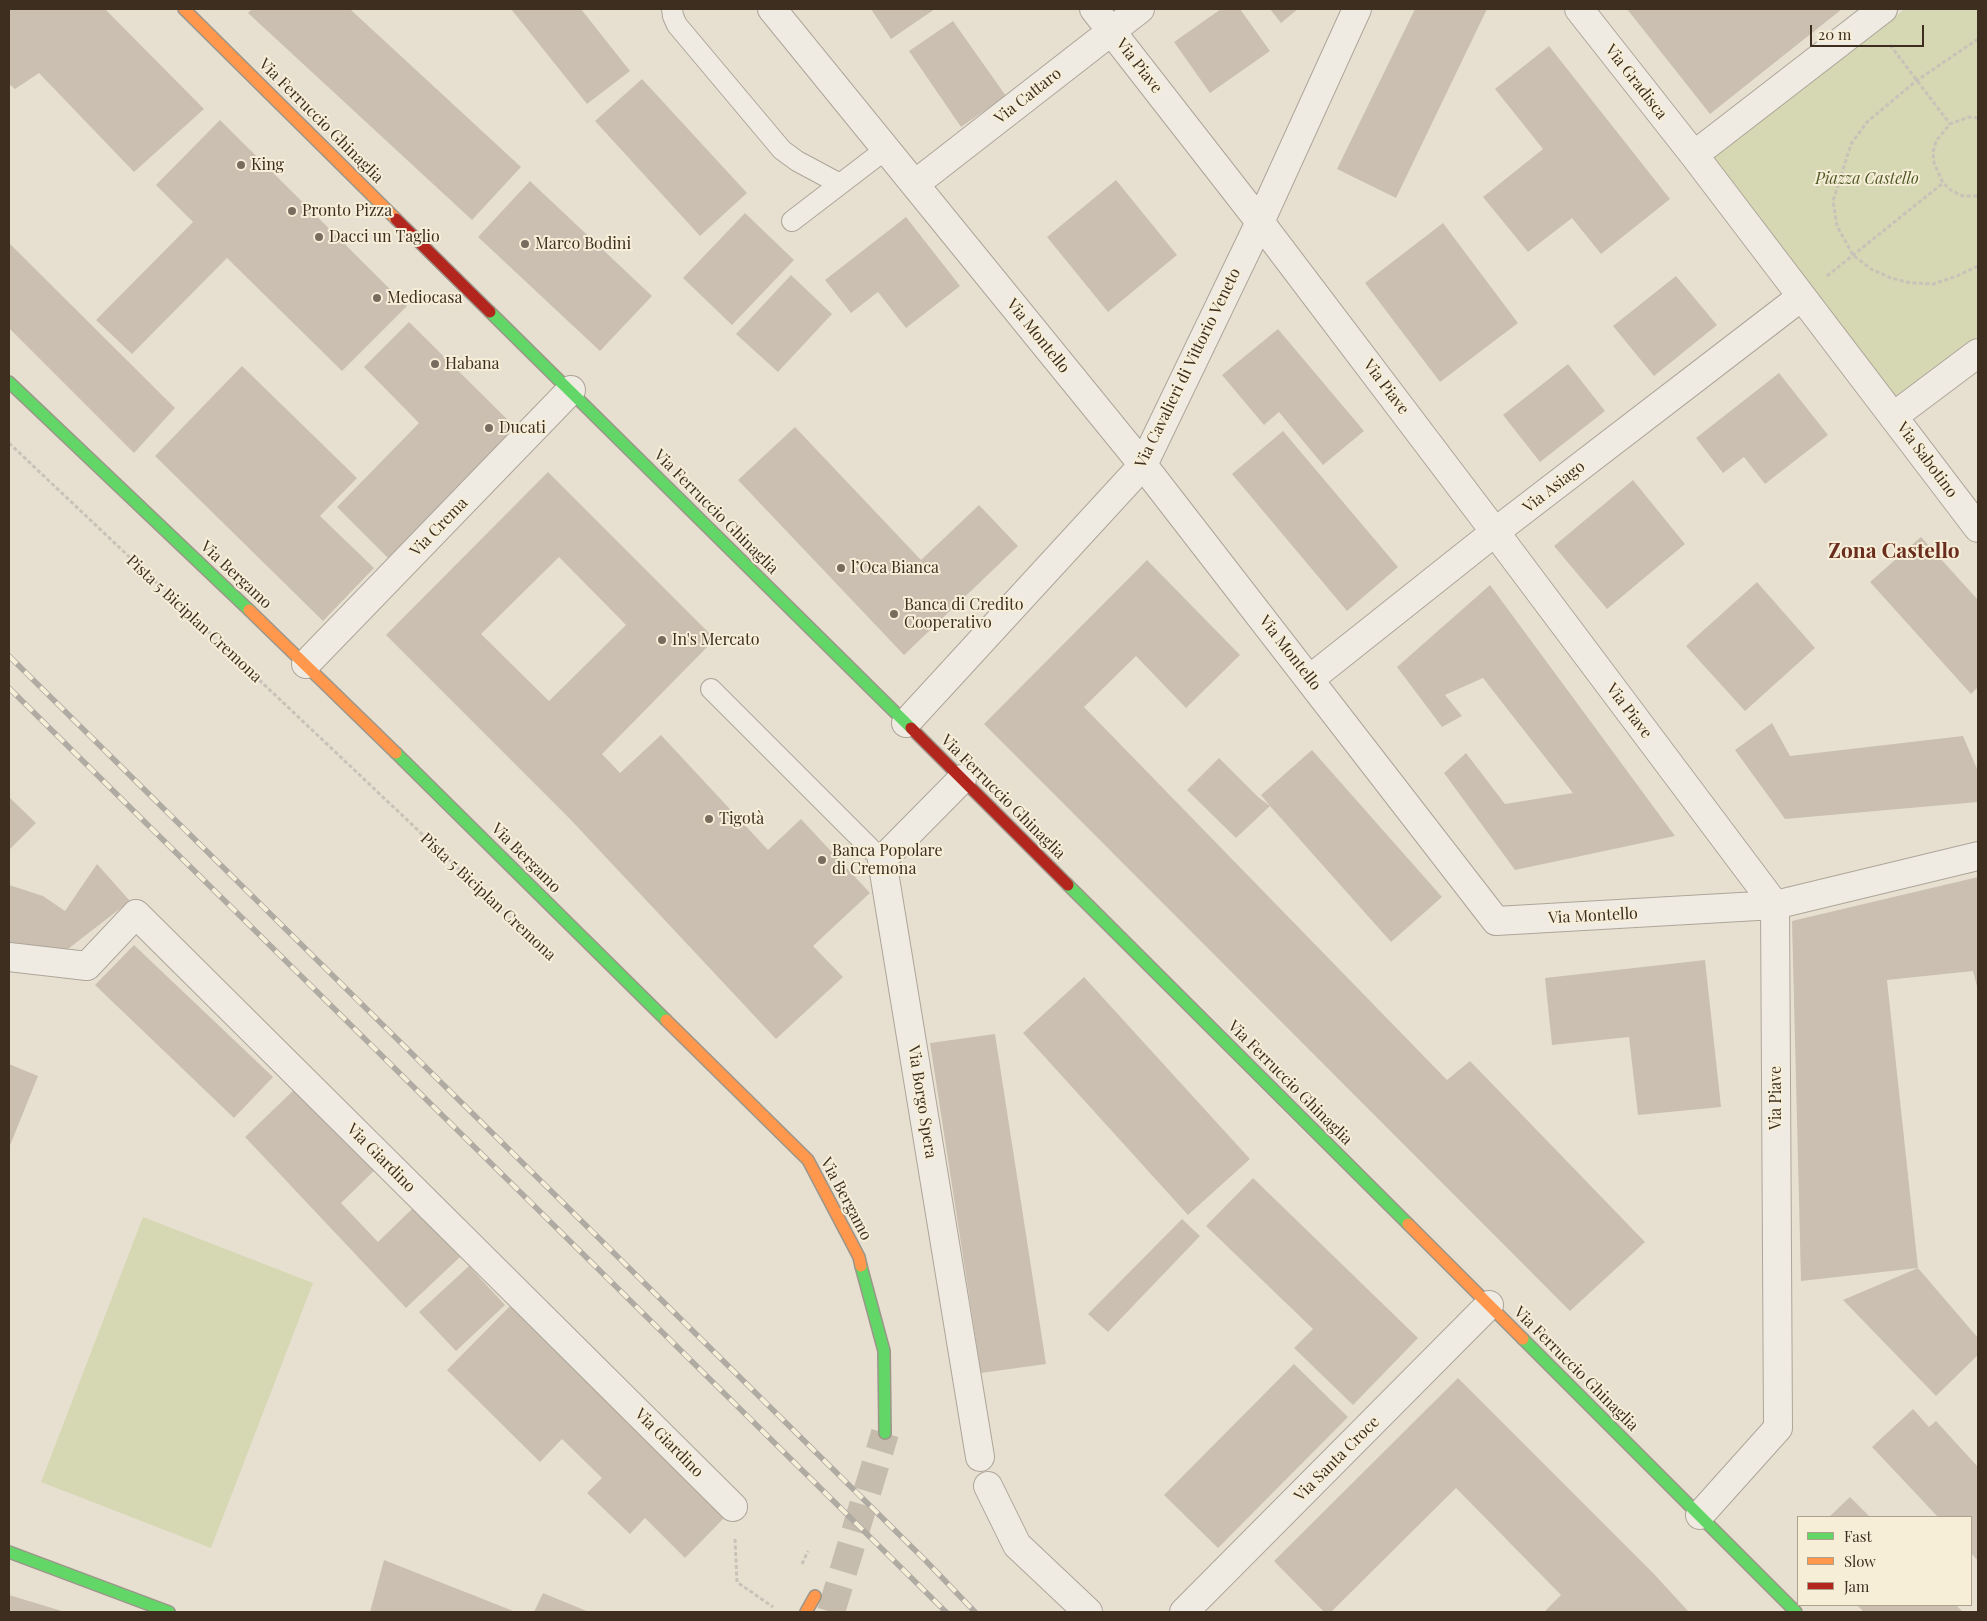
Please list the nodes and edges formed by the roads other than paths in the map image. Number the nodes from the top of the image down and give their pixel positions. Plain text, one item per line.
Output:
1 (184, 9) edge
2 (672, 9) edge
3 (772, 9) edge
4 (1094, 9) edge
5 (1140, 9) edge
6 (1357, 9) edge
7 (1579, 9) edge
8 (1876, 14) edge
9 (1112, 31) junction
10 (886, 149) junction
11 (1694, 156) junction
12 (840, 184) junction
13 (915, 184) junction
14 (792, 221) dead end
15 (1260, 222) junction
16 (1801, 297) junction
17 (1978, 353) edge
18 (9, 382) edge
19 (571, 390) junction
20 (1894, 416) junction
21 (1143, 465) junction
22 (1978, 528) edge
23 (1496, 532) junction
24 (306, 664) junction
25 (1310, 679) junction
26 (711, 689) dead end
27 (906, 723) junction
28 (962, 779) junction
29 (1978, 856) edge
30 (882, 860) junction
31 (1775, 905) junction
32 (9, 957) edge
33 (1489, 1305) junction
34 (885, 1433) tunnel mouth
35 (980, 1457) dead end
36 (988, 1486) dead end
37 (733, 1507) road end
38 (1700, 1516) junction
39 (9, 1552) edge
40 (814, 1596) dead end
41 (170, 1612) edge
42 (806, 1612) edge
43 (1088, 1612) edge
44 (1184, 1612) edge
45 (1796, 1612) edge

1 - 19 main road, Via Ferruccio Ghinaglia
2 - 12 lane
3 - 10 street, Via Montello
4 - 9 street, Via Piave
5 - 9 street, Via Cattaro
6 - 15 street, Via Cavalieri di Vittorio Veneto
7 - 11 street, Via Gradisca
8 - 11 street
9 - 13 street, Via Cattaro
9 - 15 street, Via Piave
10 - 12 lane
10 - 13 street, Via Montello
11 - 16 street
12 - 14 lane
13 - 21 street, Via Montello
15 - 21 street, Via Cavalieri di Vittorio Veneto
15 - 23 street, Via Piave
16 - 20 street
16 - 23 street, Via Asiago
17 - 20 street
18 - 24 main road, Via Bergamo
19 - 24 street, Via Crema
19 - 27 main road, Via Ferruccio Ghinaglia
20 - 22 street, Via Sabotino
21 - 25 street, Via Montello
21 - 27 street, Via Cavalieri di Vittorio Veneto
23 - 25 street, Via Asiago
23 - 31 street, Via Piave
24 - 34 main road, Via Bergamo
25 - 31 street, Via Montello
26 - 30 lane
27 - 28 main road, Via Ferruccio Ghinaglia
28 - 30 street
28 - 33 main road, Via Ferruccio Ghinaglia
29 - 31 street, Via Montello
30 - 35 street, Via Borgo Spera
31 - 38 street, Via Piave
32 - 37 street, Via Giardino
33 - 38 main road, Via Ferruccio Ghinaglia
33 - 44 street, Via Santa Croce
36 - 43 street
38 - 45 main road, Via Ferruccio Ghinaglia
39 - 41 main road
40 - 42 main road

